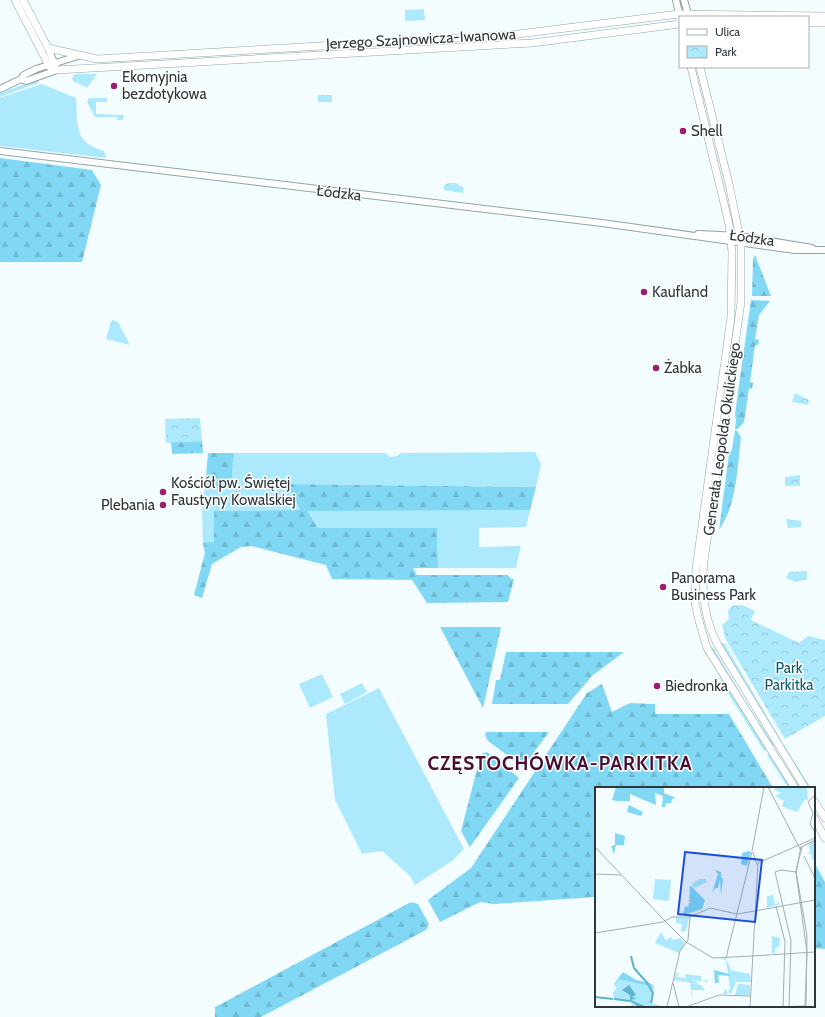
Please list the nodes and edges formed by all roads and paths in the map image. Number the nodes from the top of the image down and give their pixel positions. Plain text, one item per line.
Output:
1 (15, 0) edge
2 (23, 0) edge
3 (676, 0) edge
4 (684, 0) edge
5 (688, 15) edge
6 (679, 16) edge
7 (825, 16) edge
8 (679, 20) edge
9 (679, 20) edge
10 (809, 23) edge
11 (825, 23) edge
12 (48, 48) junction
13 (78, 56) junction
14 (53, 66) junction
15 (691, 68) edge
16 (700, 68) edge
17 (21, 79) junction
18 (0, 89) edge
19 (0, 151) edge
20 (731, 239) junction
21 (740, 240) junction
22 (825, 250) edge
23 (794, 787) edge
24 (804, 787) edge
25 (815, 803) edge
26 (825, 818) edge
27 (815, 820) edge
28 (825, 838) edge

1 - 14 main road
2 - 12 main road
3 - 6 street
4 - 5 street
5 - 7 main road, Jerzego Szajnowicza-Iwanowa
8 - 14 main road, Jerzego Szajnowicza-Iwanowa
9 - 13 main road, Jerzego Szajnowicza-Iwanowa
10 - 11 main road
12 - 13 main road
12 - 14 street
13 - 14 street, Jerzego Szajnowicza-Iwanowa
14 - 17 street, Jerzego Szajnowicza-Iwanowa
14 - 17 street, Jerzego Szajnowicza-Iwanowa
15 - 20 main road, Generała Leopolda Okulickiego
16 - 21 main road, Generała Leopolda Okulickiego
17 - 18 street, Jerzego Szajnowicza-Iwanowa
19 - 20 street, Łódzka
20 - 21 street, Łódzka
20 - 23 main road, Generała Leopolda Okulickiego
21 - 22 street, Łódzka
21 - 24 main road, Generała Leopolda Okulickiego
25 - 26 main road
27 - 28 main road

